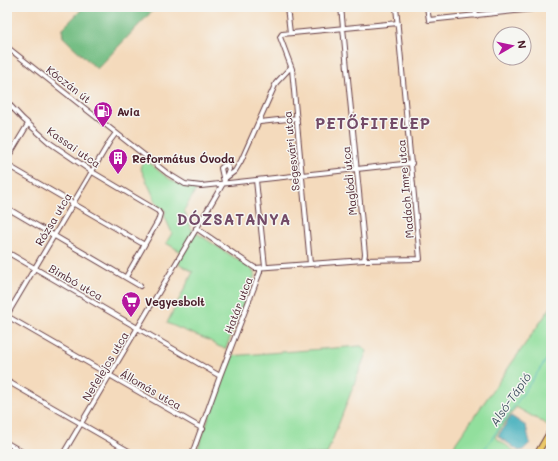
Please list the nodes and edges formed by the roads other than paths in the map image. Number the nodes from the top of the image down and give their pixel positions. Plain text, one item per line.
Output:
1 (287, 7) edge
2 (341, 7) edge
3 (396, 7) edge
4 (428, 7) edge
5 (475, 7) edge
6 (543, 8) dead end
7 (522, 9) edge
8 (476, 16) junction
9 (398, 23) junction
10 (343, 28) junction
11 (290, 33) junction
12 (7, 47) edge
13 (291, 67) junction
14 (7, 102) edge
15 (297, 118) junction
16 (260, 122) junction
17 (28, 124) junction
18 (116, 133) junction
19 (7, 158) edge
20 (412, 163) junction
21 (7, 165) edge
22 (357, 170) junction
23 (92, 172) junction
24 (303, 175) junction
25 (256, 180) junction
26 (224, 181) junction
27 (73, 204) junction
28 (7, 208) edge
29 (196, 228) junction
30 (54, 236) junction
31 (143, 244) junction
32 (7, 252) edge
33 (420, 258) joint
34 (364, 260) junction
35 (310, 264) junction
36 (265, 267) junction
37 (34, 268) junction
38 (260, 269) junction
39 (126, 277) junction
40 (140, 286) dead end
41 (7, 316) edge
42 (138, 328) junction
43 (110, 376) junction
44 (220, 376) junction
45 (7, 381) edge
46 (81, 424) junction
47 (203, 429) junction
48 (551, 430) edge
49 (7, 443) edge
50 (26, 454) edge
51 (63, 454) edge
52 (134, 454) edge
53 (192, 454) edge
54 (537, 454) edge

1 - 11 street
2 - 10 street, Maglódi utca
3 - 9 street, Madách Imre utca
4 - 8 street
5 - 8 street
6 - 7 street
7 - 8 street
9 - 10 street
9 - 20 street, Madách Imre utca
10 - 11 street
10 - 22 street, Maglódi utca
11 - 13 street, Segesvári utca
12 - 18 street, Kóczán út
13 - 15 street, Segesvári utca
13 - 16 street, Nefelejcs utca
14 - 17 street, Kassai utca
15 - 16 street
15 - 24 street, Segesvári utca
16 - 26 street, Nefelejcs utca
17 - 19 street
17 - 23 street, Kassai utca
18 - 23 street, Rózsa utca
18 - 26 street, Kóczán út
20 - 22 street, Kóczán út
20 - 33 street, Madách Imre utca
21 - 27 street
22 - 24 street, Kóczán út
22 - 34 street, Maglódi utca
23 - 27 street, Rózsa utca
23 - 31 street, Kassai utca
24 - 25 street, Kóczán út
24 - 35 street, Segesvári utca
25 - 26 street, Kóczán út
25 - 36 street
26 - 29 street, Nefelejcs utca
27 - 30 street, Rózsa utca
27 - 31 street
28 - 30 street
29 - 38 street
29 - 42 street, Nefelejcs utca
30 - 37 street, Rózsa utca
30 - 39 street
31 - 39 street
32 - 37 street, Bimbó utca
33 - 34 street, Határ utca
34 - 35 street, Határ utca
35 - 36 street, Határ utca
36 - 38 street, Határ utca
37 - 41 street, Rózsa utca
37 - 42 street, Bimbó utca
38 - 44 street, Határ utca
39 - 40 street
41 - 43 street, Állomás utca
42 - 43 street, Nefelejcs utca
42 - 44 street, Bimbó utca
43 - 46 street, Nefelejcs utca
43 - 47 street, Állomás utca
44 - 47 street, Határ utca
45 - 46 street
46 - 51 street, Nefelejcs utca
46 - 52 street
47 - 53 street, Határ utca
48 - 54 main road
49 - 50 street

